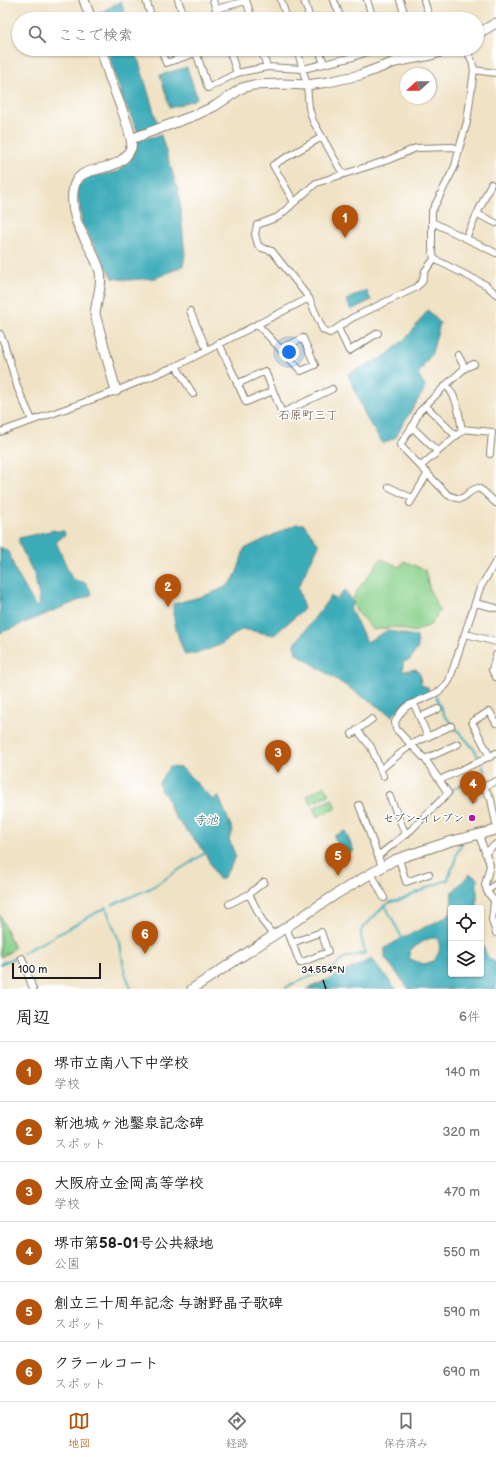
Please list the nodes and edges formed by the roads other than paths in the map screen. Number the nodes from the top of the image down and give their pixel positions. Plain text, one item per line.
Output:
1 (84, 0) edge
2 (146, 0) edge
3 (178, 0) edge
4 (213, 0) edge
5 (246, 0) edge
6 (281, 0) edge
7 (304, 0) edge
8 (334, 0) edge
9 (367, 0) edge
10 (400, 0) edge
11 (424, 0) edge
12 (216, 9) junction
13 (88, 12) edge
14 (150, 12) edge
15 (182, 12) edge
16 (217, 12) edge
17 (250, 12) edge
18 (285, 12) edge
19 (308, 12) edge
20 (338, 12) edge
21 (371, 12) edge
22 (404, 12) edge
23 (428, 12) edge
24 (496, 23) edge
25 (484, 30) edge
26 (103, 56) edge
27 (164, 56) edge
28 (184, 56) edge
29 (198, 56) edge
30 (231, 56) edge
31 (263, 56) edge
32 (298, 56) edge
33 (321, 56) edge
34 (356, 56) edge
35 (420, 56) edge
36 (470, 56) edge
37 (353, 57) joint
38 (324, 64) junction
39 (267, 67) junction
40 (303, 69) junction
41 (474, 70) junction
42 (237, 73) junction
43 (496, 73) edge
44 (307, 85) junction
45 (322, 137) junction
46 (131, 139) junction
47 (459, 149) junction
48 (343, 174) junction
49 (491, 184) dead end
50 (294, 202) junction
51 (477, 214) junction
52 (432, 222) junction
53 (496, 223) edge
54 (466, 238) junction
55 (496, 253) edge
56 (434, 259) junction
57 (496, 294) edge
58 (309, 298) junction
59 (190, 310) dead end
60 (257, 324) junction
61 (338, 328) junction
62 (378, 333) dead end
63 (0, 334) edge
64 (219, 343) junction
65 (280, 349) junction
66 (207, 350) junction
67 (458, 355) dead end
68 (474, 364) dead end
69 (176, 366) junction
70 (465, 368) junction
71 (237, 384) junction
72 (446, 385) junction
73 (332, 389) dead end
74 (116, 391) junction
75 (273, 391) junction
76 (193, 394) dead end
77 (426, 406) junction
78 (32, 420) junction
79 (412, 427) junction
80 (462, 429) junction
81 (0, 432) edge
82 (456, 436) junction
83 (438, 452) junction
84 (490, 454) dead end
85 (421, 466) junction
86 (428, 473) junction
87 (389, 487) dead end
88 (496, 504) edge
89 (496, 561) edge
90 (475, 603) junction
91 (496, 608) edge
92 (466, 634) junction
93 (496, 642) edge
94 (496, 655) edge
95 (496, 677) edge
96 (414, 704) junction
97 (438, 709) dead end
98 (420, 717) junction
99 (372, 719) dead end
100 (496, 723) edge
101 (451, 726) dead end
102 (428, 737) junction
103 (412, 744) junction
104 (458, 744) dead end
105 (496, 753) edge
106 (490, 757) junction
107 (425, 759) junction
108 (440, 780) junction
109 (496, 781) edge
110 (484, 787) junction
111 (389, 795) dead end
112 (472, 800) dead end
113 (359, 805) dead end
114 (496, 824) edge
115 (496, 830) edge
116 (478, 833) junction
117 (406, 835) junction
118 (496, 844) edge
119 (485, 853) junction
120 (378, 856) junction
121 (399, 859) junction
122 (382, 867) junction
123 (371, 873) junction
124 (429, 874) dead end
125 (264, 882) dead end
126 (496, 884) edge
127 (487, 891) junction
128 (249, 894) junction
129 (384, 898) dead end
130 (495, 902) edge
131 (229, 904) dead end
132 (286, 927) junction
133 (496, 933) edge
134 (273, 935) junction
135 (292, 943) junction
136 (22, 958) dead end
137 (33, 989) edge
138 (192, 989) edge

1 - 13 street
2 - 14 street
3 - 15 street
4 - 12 street
5 - 12 street
5 - 17 street
6 - 18 street
7 - 19 street
8 - 20 street
9 - 21 street
10 - 22 street
11 - 23 street
12 - 16 street
24 - 25 street
26 - 46 street
27 - 28 street
29 - 42 street
30 - 42 street
31 - 39 street
32 - 40 street
33 - 38 street
34 - 37 street
35 - 44 street
36 - 41 street
37 - 38 street
38 - 40 street
39 - 40 street
39 - 42 street
40 - 44 street
41 - 43 street
41 - 47 street
44 - 45 street
44 - 46 street
45 - 48 street
45 - 50 street
46 - 74 street
47 - 48 street
47 - 52 street
48 - 50 street
49 - 51 street
50 - 58 street
51 - 53 street
51 - 54 street
52 - 54 street
52 - 56 street
54 - 55 street
56 - 57 street
56 - 61 street
58 - 60 street
58 - 61 street
59 - 66 street
60 - 64 street
60 - 65 street
61 - 62 street
63 - 78 street
64 - 66 street
64 - 71 street
65 - 65 street
66 - 69 street
67 - 70 street
68 - 70 street
69 - 74 street
69 - 76 street
70 - 72 street
71 - 75 street
71 - 75 street
72 - 77 street
72 - 80 street
73 - 75 street
74 - 78 street
77 - 79 street
77 - 82 street
78 - 81 street
79 - 83 street
79 - 85 street
80 - 82 street
80 - 84 street
82 - 83 street
83 - 85 street
85 - 86 street
86 - 87 street
86 - 88 street
89 - 90 street
90 - 91 street
90 - 92 street
92 - 93 street
92 - 96 street
94 - 95 street
96 - 98 street
96 - 103 street
97 - 98 street
98 - 102 street
99 - 103 street
100 - 106 street
101 - 102 street
102 - 103 street
103 - 107 street
104 - 107 street
105 - 106 street
106 - 108 street
107 - 108 street
108 - 117 street
109 - 110 street
110 - 112 street
110 - 114 street
111 - 117 street
113 - 120 street
115 - 116 street
116 - 119 street
116 - 121 street
117 - 120 street
118 - 119 street
119 - 127 street
120 - 122 street
121 - 122 street
121 - 124 street
122 - 123 street
123 - 129 street
123 - 132 street
125 - 128 street
126 - 127 street
127 - 130 street
128 - 131 street
128 - 134 street
130 - 133 street
132 - 134 street
132 - 135 street
134 - 138 street
135 - 135 street
136 - 137 street

